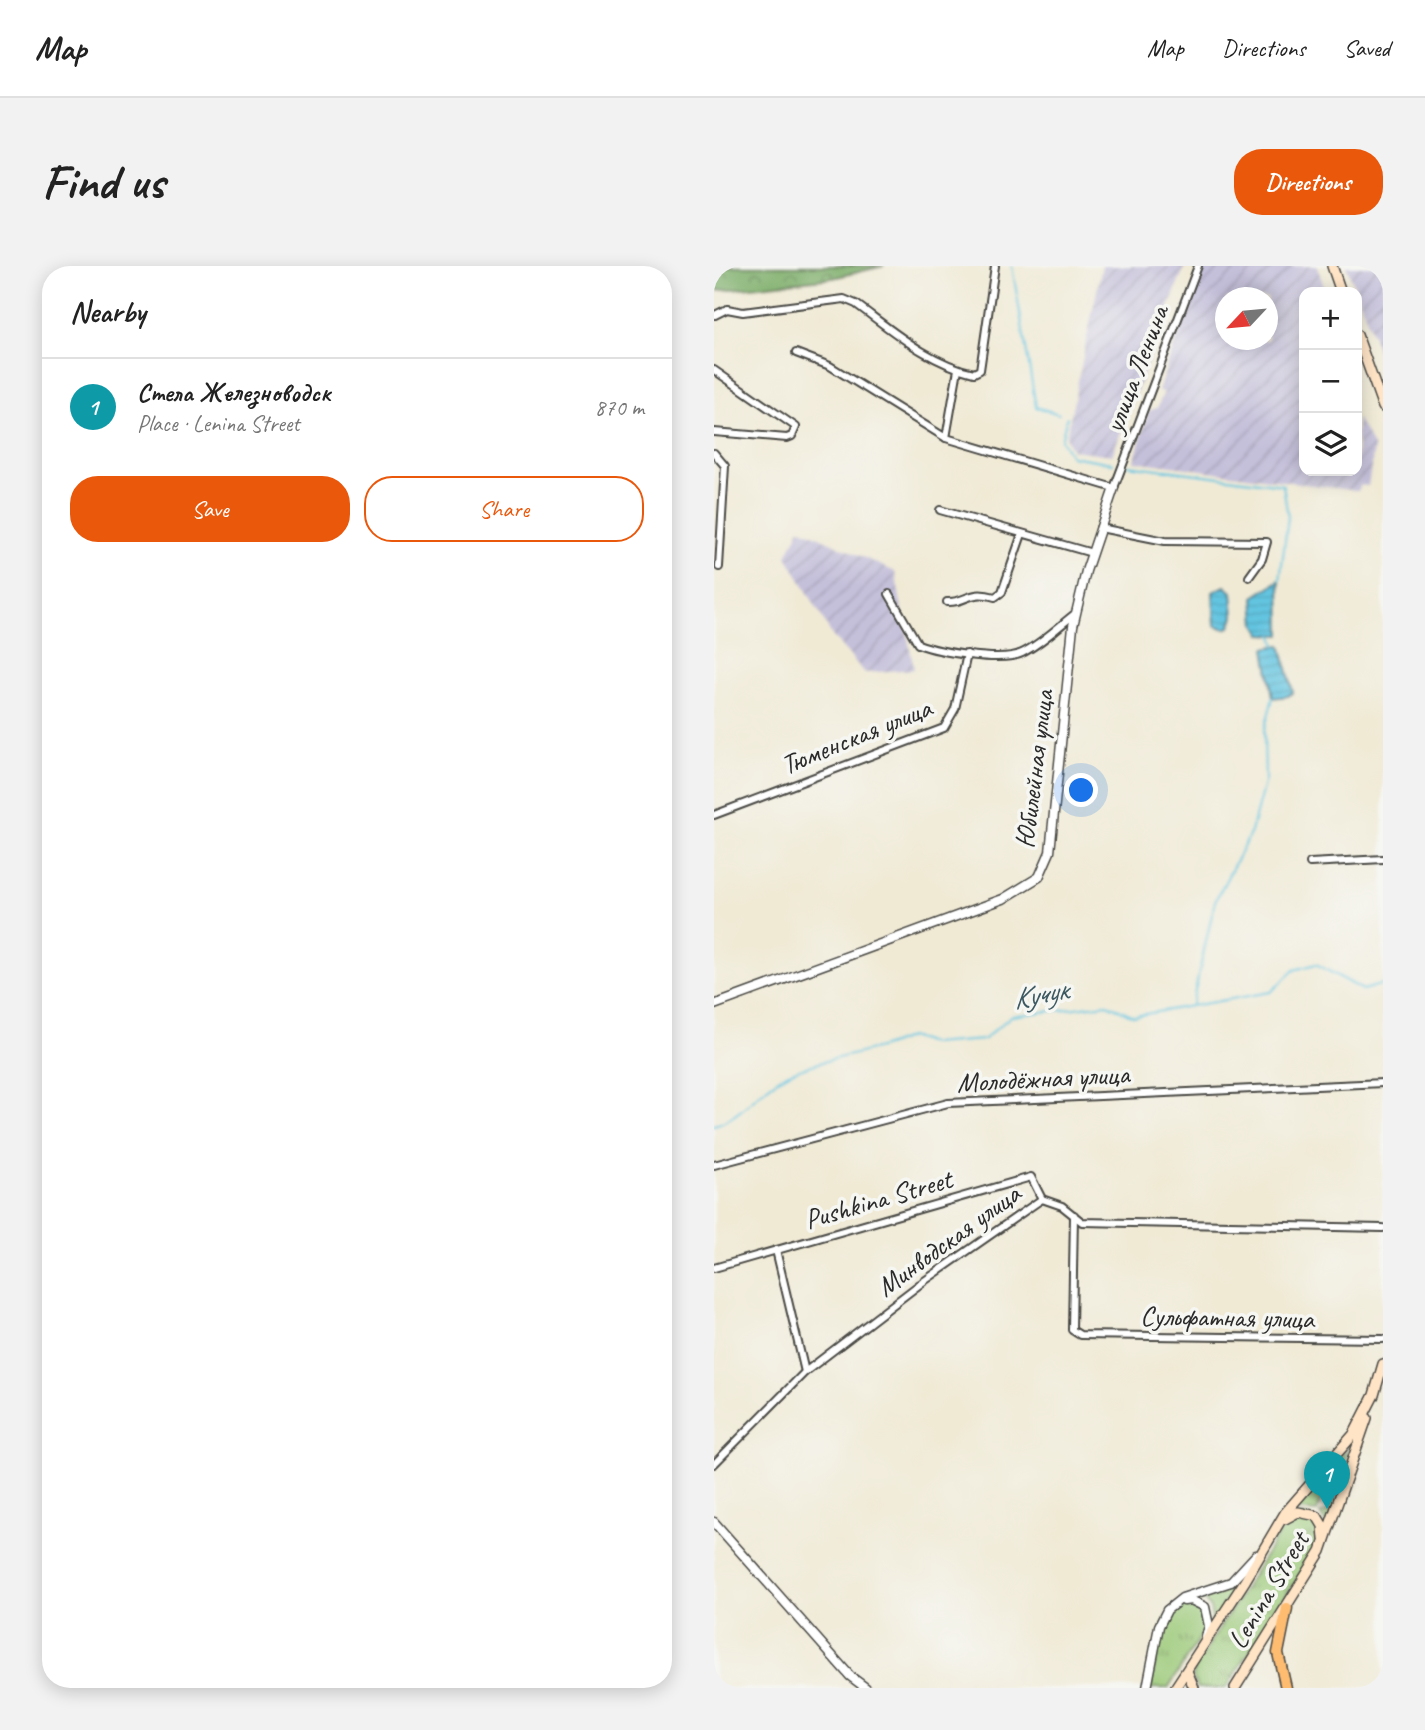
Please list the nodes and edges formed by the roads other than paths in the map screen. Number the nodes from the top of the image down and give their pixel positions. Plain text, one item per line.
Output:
1 (995, 266) edge
2 (1198, 266) edge
3 (1332, 266) edge
4 (1339, 287) edge
5 (715, 315) edge
6 (1362, 349) edge
7 (796, 353) dead end
8 (958, 369) junction
9 (714, 370) edge
10 (1383, 407) edge
11 (714, 432) edge
12 (946, 438) junction
13 (714, 453) edge
14 (1114, 488) junction
15 (940, 510) dead end
16 (1100, 528) junction
17 (1022, 534) junction
18 (1092, 554) junction
19 (719, 567) dead end
20 (1249, 577) dead end
21 (889, 594) dead end
22 (947, 602) dead end
23 (1076, 613) junction
24 (967, 654) junction
25 (714, 815) edge
26 (1383, 859) edge
27 (1310, 863) dead end
28 (714, 1005) edge
29 (1383, 1083) edge
30 (714, 1165) edge
31 (1042, 1199) junction
32 (1074, 1216) junction
33 (1383, 1228) edge
34 (776, 1250) junction
35 (714, 1268) edge
36 (1383, 1339) edge
37 (1383, 1364) edge
38 (805, 1372) junction
39 (1374, 1395) junction
40 (714, 1464) edge
41 (714, 1522) edge
42 (1277, 1526) junction
43 (1321, 1551) junction
44 (1174, 1603) junction
45 (1287, 1608) junction
46 (1203, 1647) junction
47 (1185, 1675) junction
48 (866, 1688) edge
49 (1147, 1688) edge
50 (1177, 1688) edge
51 (1194, 1688) edge
52 (1235, 1688) edge
53 (1286, 1688) edge

1 - 8 street
2 - 14 street, улица Ленина
3 - 4 main road
5 - 8 street
6 - 10 main road
7 - 12 street
8 - 12 street
9 - 11 street
12 - 14 street
13 - 19 street
14 - 16 street, Юбилейная улица
15 - 17 street
16 - 18 street, Юбилейная улица
16 - 20 street
17 - 18 street
17 - 22 street
18 - 23 street, Юбилейная улица
21 - 24 street
23 - 24 street
23 - 28 street, Юбилейная улица
24 - 25 street, Тюменская улица
26 - 27 street
29 - 30 street, Молодёжная улица
31 - 32 street, Минводская улица
31 - 34 street, Pushkina Street
31 - 38 street, Минводская улица
32 - 33 street, Минводская улица
32 - 36 street, Сульфатная улица
34 - 35 street, Pushkina Street
34 - 38 street
37 - 39 main road
38 - 40 street, Минводская улица
39 - 42 main road
39 - 43 main road, Lenina Street
41 - 48 street
42 - 43 main road
42 - 44 street
42 - 46 main road
43 - 45 main road, Lenina Street
44 - 46 street
44 - 49 street
45 - 52 main road, Lenina Street
45 - 53 main road
46 - 47 main road
47 - 50 main road
47 - 51 main road

